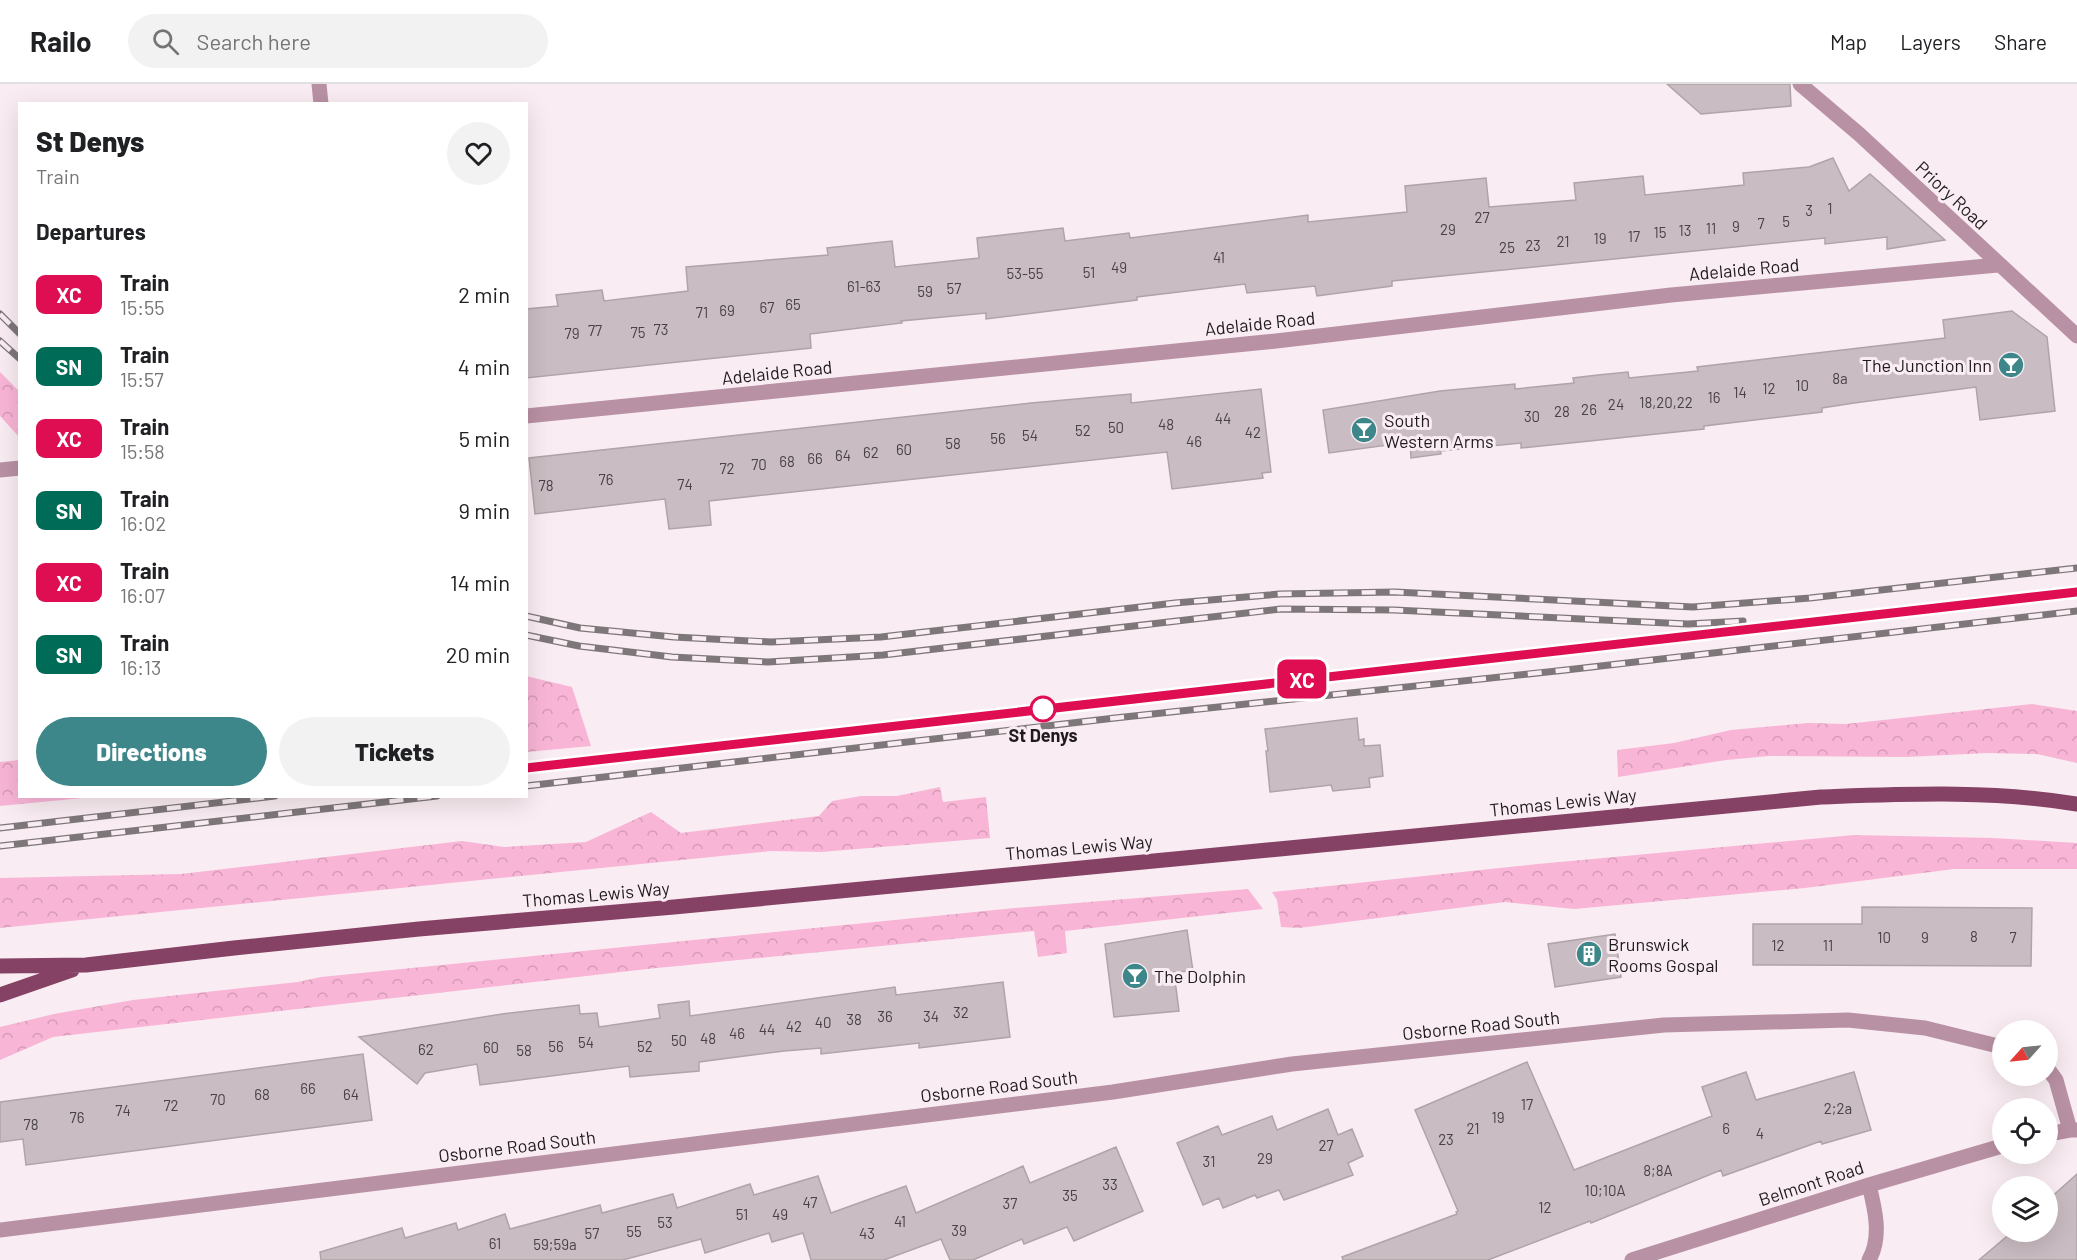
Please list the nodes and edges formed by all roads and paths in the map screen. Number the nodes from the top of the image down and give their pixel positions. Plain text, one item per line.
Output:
1 (319, 84) edge
2 (1800, 84) edge
3 (321, 102) edge
4 (1998, 265) junction
5 (2077, 336) edge
6 (528, 416) edge
7 (18, 468) edge
8 (0, 470) edge
9 (2077, 804) edge
10 (86, 965) junction
11 (0, 966) edge
12 (0, 994) edge
13 (1992, 1045) edge
14 (2058, 1086) edge
15 (2074, 1130) edge
16 (2058, 1132) edge
17 (1992, 1149) edge
18 (1869, 1185) junction
19 (0, 1230) edge
20 (1632, 1260) edge
21 (1869, 1260) edge

1 - 3 street
2 - 4 street, Priory Road
4 - 5 street, Priory Road
4 - 6 street, Adelaide Road
7 - 8 street
9 - 10 main road, Thomas Lewis Way
10 - 11 main road, Thomas Lewis Way
10 - 12 main road, Thomas Lewis Way
13 - 19 street, Osborne Road South
14 - 15 street
15 - 16 street
17 - 18 street, Belmont Road
18 - 20 street, Belmont Road
18 - 21 street

